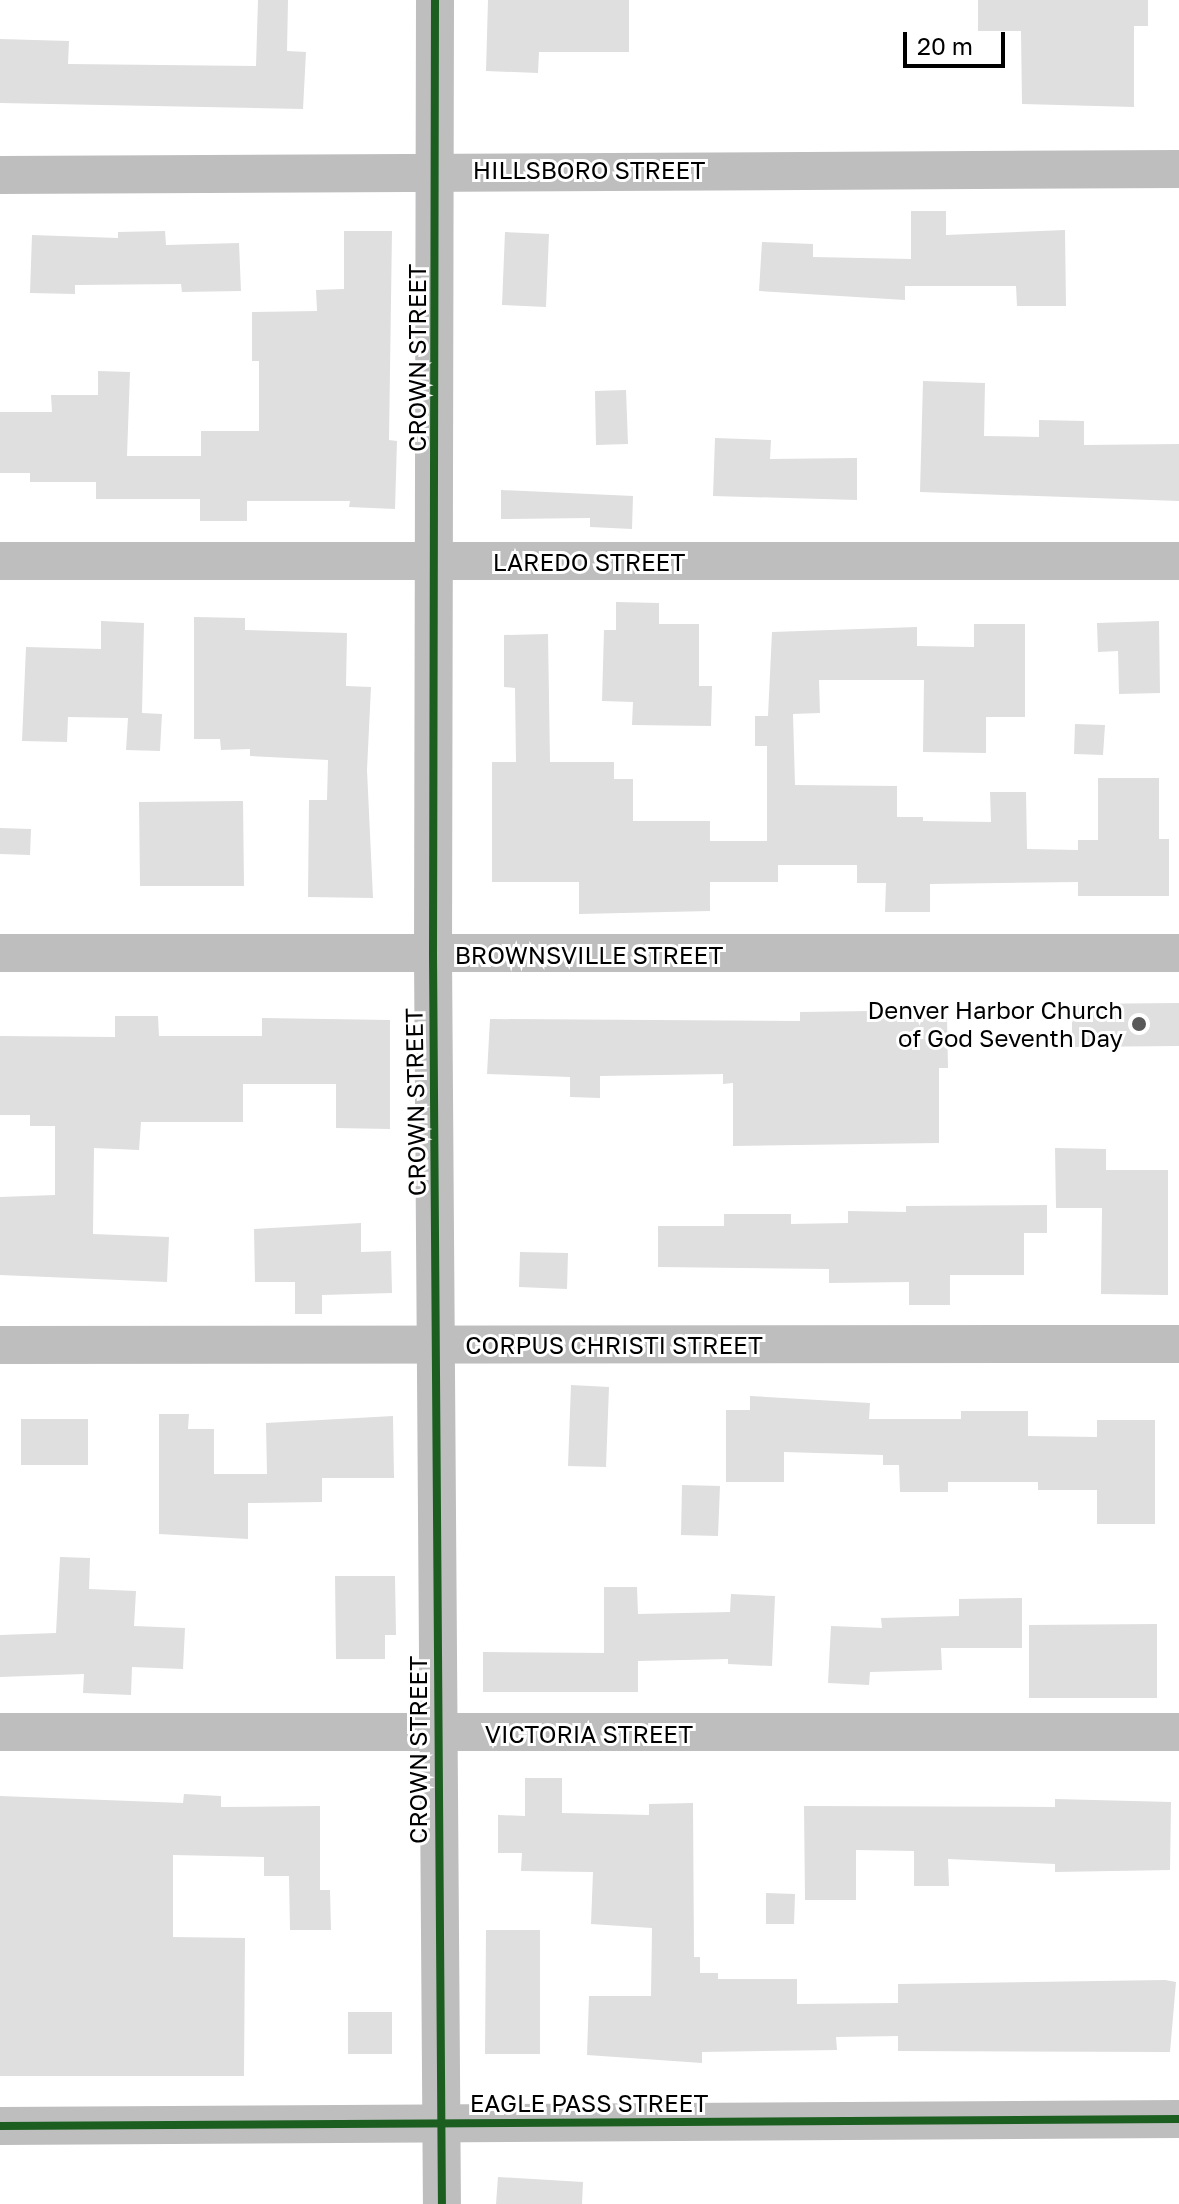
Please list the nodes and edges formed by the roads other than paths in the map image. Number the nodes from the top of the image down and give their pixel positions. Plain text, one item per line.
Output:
1 (435, 0) edge
2 (1179, 169) edge
3 (437, 171) junction
4 (0, 175) edge
5 (0, 561) edge
6 (1179, 561) edge
7 (437, 563) junction
8 (0, 953) edge
9 (1179, 953) edge
10 (433, 955) junction
11 (1179, 1344) edge
12 (0, 1345) edge
13 (437, 1346) junction
14 (0, 1732) edge
15 (1179, 1732) edge
16 (437, 1734) junction
17 (1179, 2119) edge
18 (441, 2123) junction
19 (0, 2126) edge
20 (442, 2204) edge

1 - 3 street, CROWN STREET
2 - 3 street, HILLSBORO STREET
3 - 4 street, HILLSBORO STREET
3 - 7 street, CROWN STREET
5 - 7 street, LAREDO STREET
6 - 7 street, LAREDO STREET
7 - 10 street, CROWN STREET
8 - 10 street, BROWNSVILLE STREET
9 - 10 street, BROWNSVILLE STREET
10 - 13 street, CROWN STREET
11 - 13 street, CORPUS CHRISTI STREET
12 - 13 street, CORPUS CHRISTI STREET
13 - 16 street, CROWN STREET
14 - 16 street, VICTORIA STREET
15 - 16 street, VICTORIA STREET
16 - 18 street, CROWN STREET
17 - 18 street, EAGLE PASS STREET
18 - 19 street, EAGLE PASS STREET
18 - 20 street, CROWN STREET

